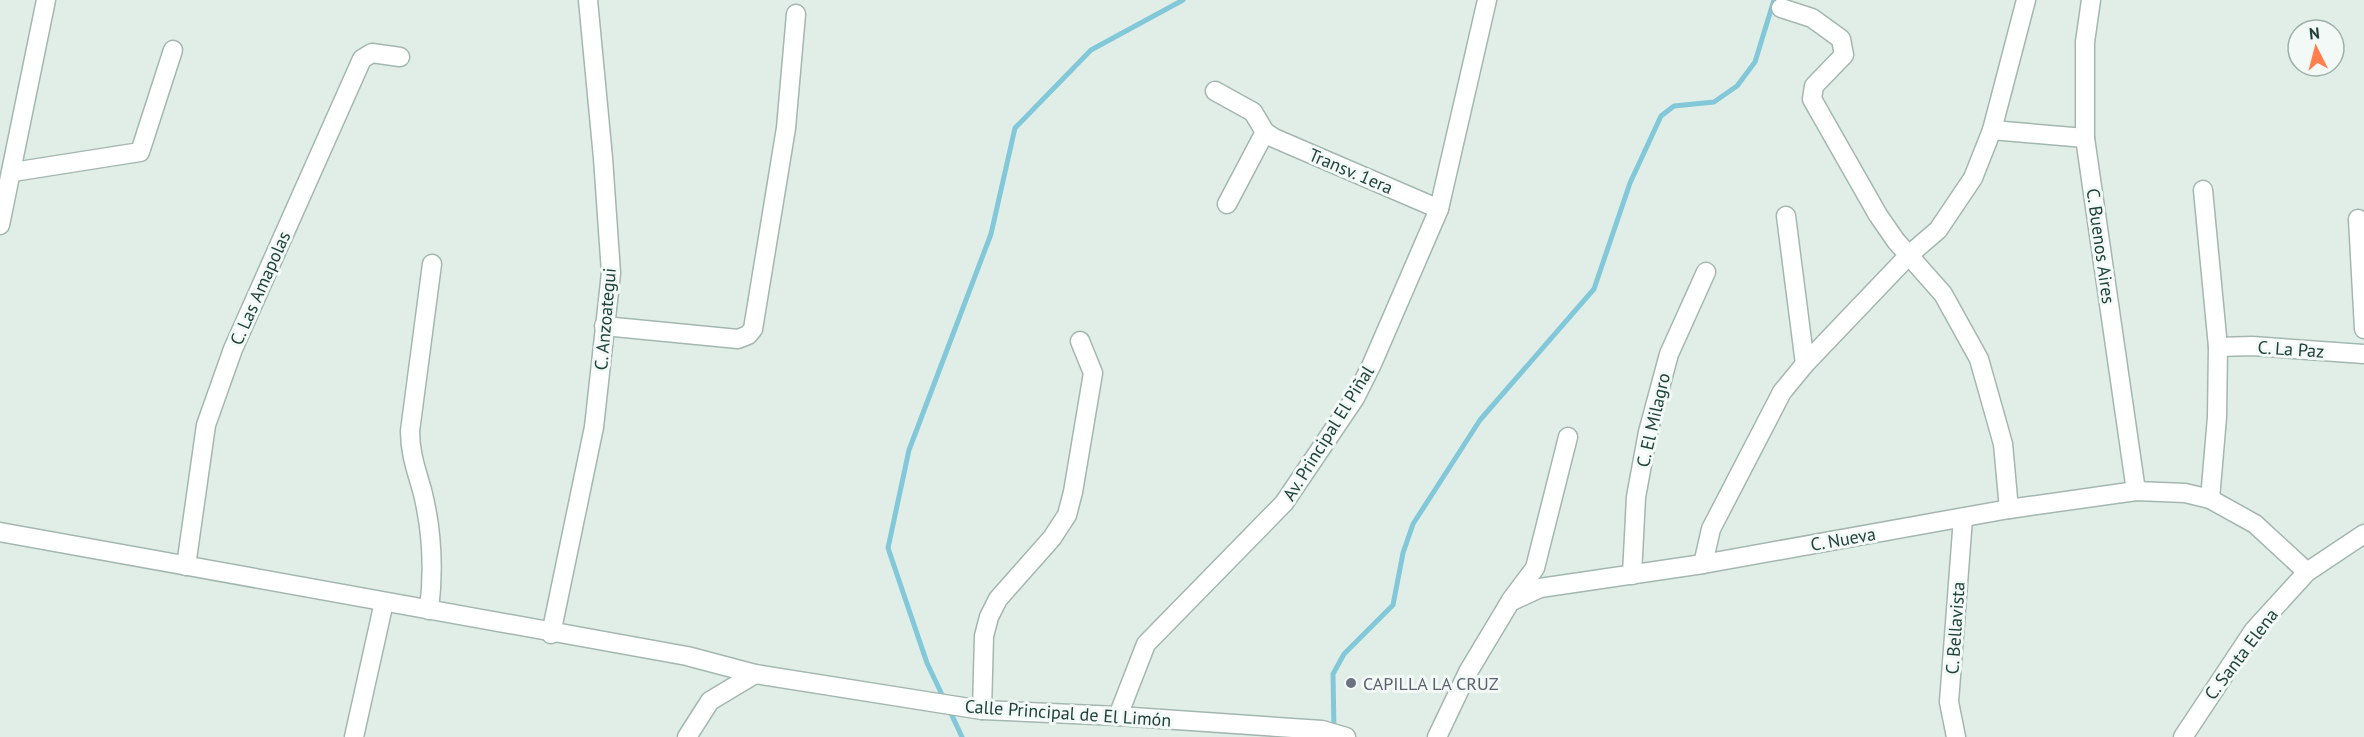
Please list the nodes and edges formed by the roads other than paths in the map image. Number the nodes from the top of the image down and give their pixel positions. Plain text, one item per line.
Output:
1 (46, 0) edge
2 (588, 0) edge
3 (1487, 0) edge
4 (2026, 0) edge
5 (2091, 0) edge
6 (1781, 8) dead end
7 (796, 14) dead end
8 (173, 50) dead end
9 (400, 57) dead end
10 (1215, 91) dead end
11 (1992, 130) junction
12 (1265, 132) junction
13 (2085, 138) junction
14 (13, 172) junction
15 (2203, 190) dead end
16 (1227, 204) dead end
17 (1439, 209) junction
18 (1786, 216) dead end
19 (2358, 219) dead end
20 (0, 225) edge
21 (1910, 254) junction
22 (432, 264) dead end
23 (1706, 272) dead end
24 (604, 326) junction
25 (2364, 329) edge
26 (1080, 341) dead end
27 (2218, 347) junction
28 (2364, 354) edge
29 (1805, 364) junction
30 (1568, 437) dead end
31 (2136, 491) junction
32 (2210, 499) junction
33 (2009, 509) junction
34 (1963, 518) junction
35 (0, 532) edge
36 (2364, 534) edge
37 (1703, 564) junction
38 (186, 566) junction
39 (2307, 572) junction
40 (1632, 575) junction
41 (384, 602) junction
42 (1510, 602) junction
43 (429, 610) junction
44 (551, 634) junction
45 (755, 674) junction
46 (982, 710) junction
47 (1118, 716) junction
48 (354, 737) edge
49 (687, 737) edge
50 (1346, 737) edge
51 (1437, 737) edge
52 (1956, 737) edge
53 (2183, 737) edge

1 - 14 street
2 - 24 street, C. Anzoategui
3 - 17 street, Av. Principal El Piñal
4 - 11 street
5 - 13 street, C. Buenos Aires
6 - 21 street
7 - 24 street
8 - 14 street
9 - 38 street, C. Las Amapolas
10 - 12 street
11 - 13 street
11 - 21 street
12 - 16 street
12 - 17 street, Transv. 1era
13 - 31 street, C. Buenos Aires
14 - 20 street
15 - 27 street
17 - 47 street, Av. Principal El Piñal
18 - 29 street
19 - 25 street
21 - 29 street
21 - 33 street
22 - 43 street
23 - 40 street, C. El Milagro
24 - 44 street, C. Anzoategui
26 - 46 street
27 - 28 street, C. La Paz
27 - 32 street
29 - 37 street
30 - 42 street
31 - 32 street, C. Nueva
31 - 33 street, C. Nueva
32 - 39 street, C. Nueva
33 - 34 street, C. Nueva
34 - 37 street, C. Nueva
34 - 52 street, C. Bellavista
35 - 38 street, Calle Principal de El Limón
36 - 39 street, C. Santa Elena
37 - 40 street, C. Nueva
38 - 41 street, Calle Principal de El Limón
39 - 53 street, C. Santa Elena
40 - 42 street, C. Nueva
41 - 43 street, Calle Principal de El Limón
41 - 48 street
42 - 51 street
43 - 44 street, Calle Principal de El Limón
44 - 45 street, Calle Principal de El Limón
45 - 46 street, Calle Principal de El Limón
45 - 49 street
46 - 47 street, Calle Principal de El Limón
47 - 50 street, Calle Principal de El Limón

